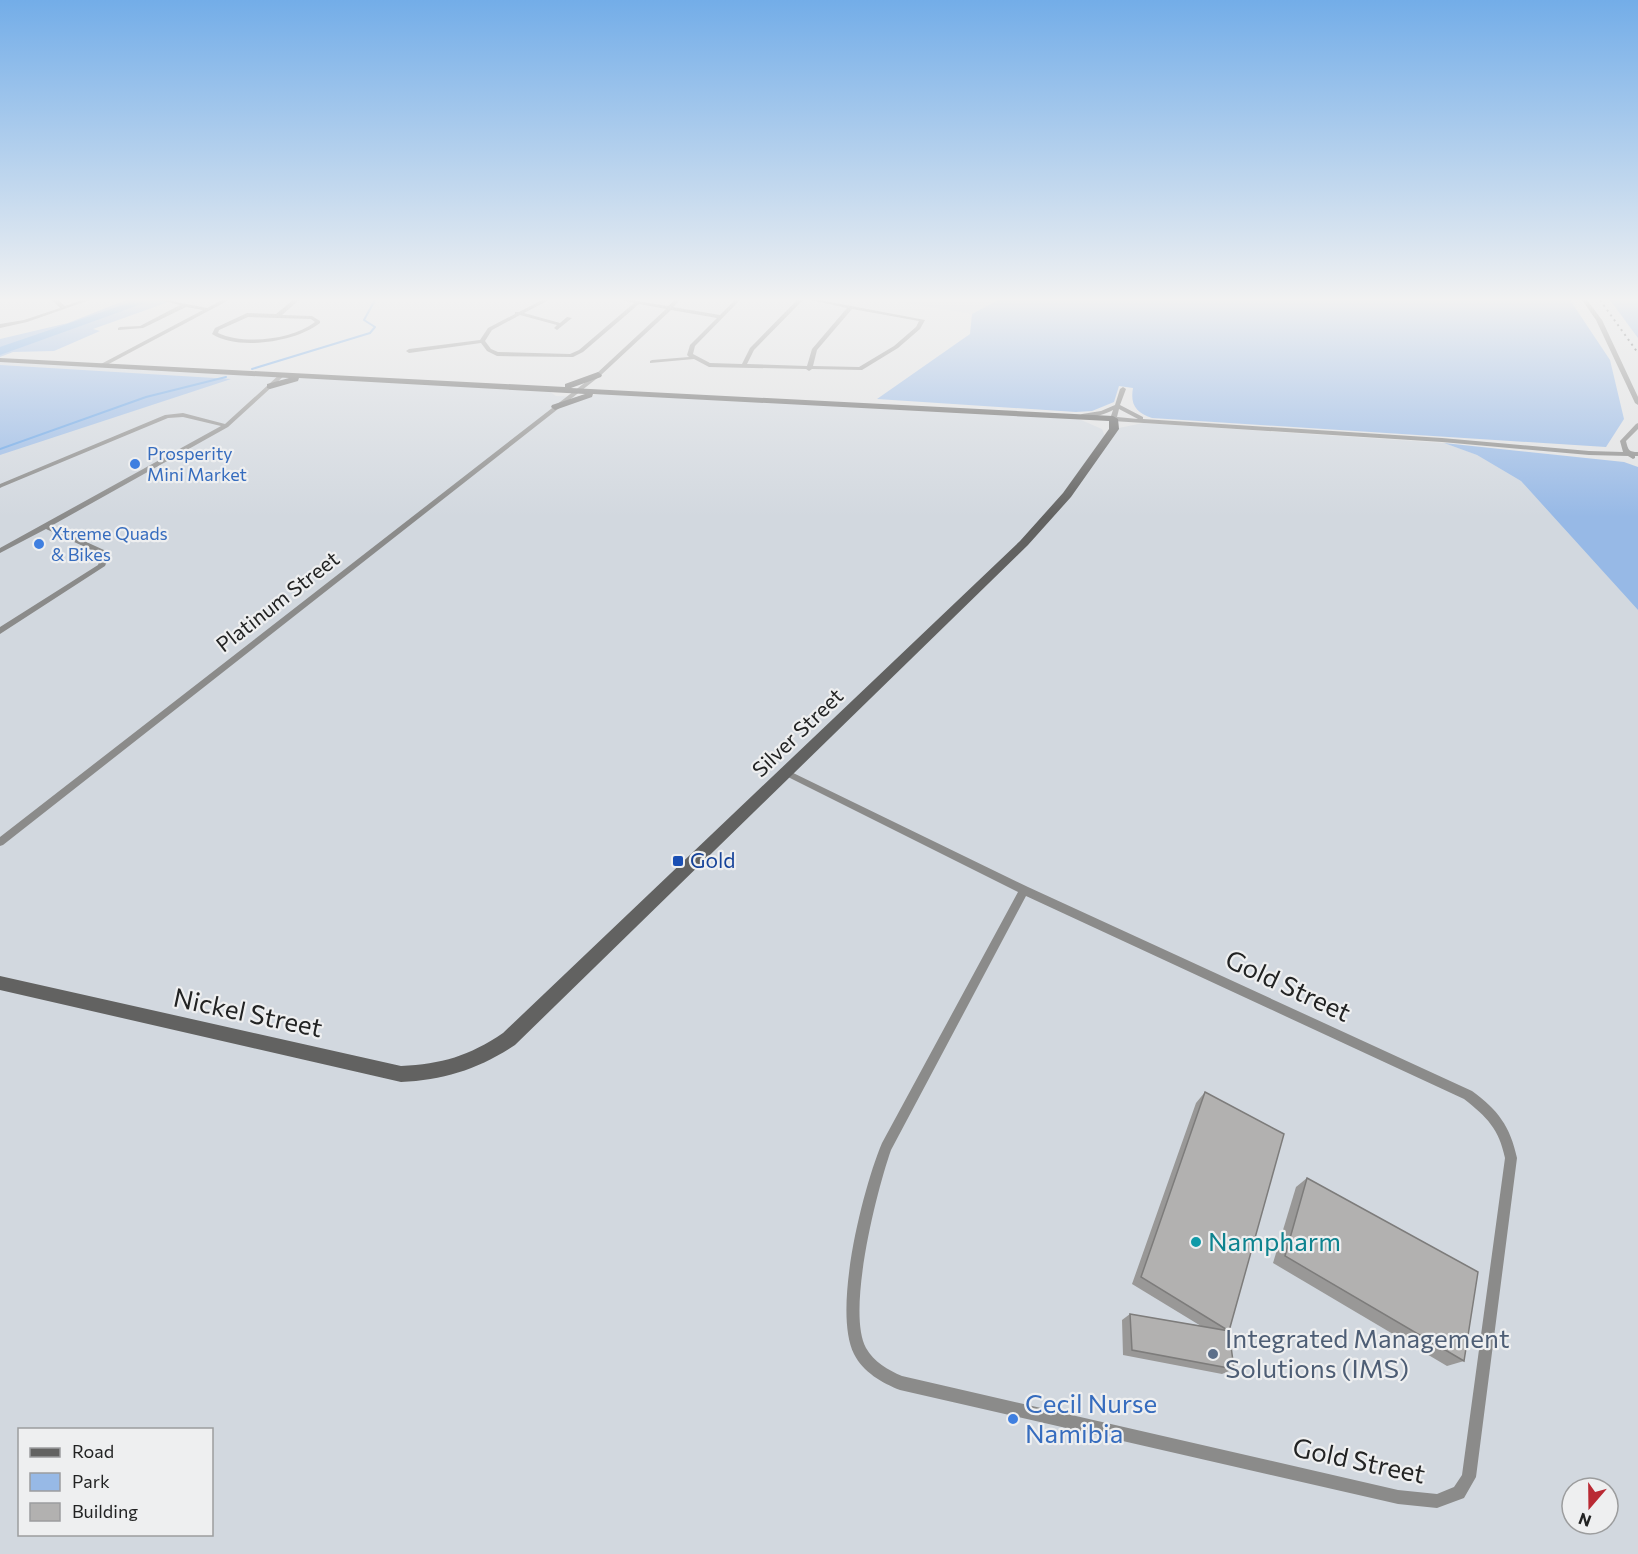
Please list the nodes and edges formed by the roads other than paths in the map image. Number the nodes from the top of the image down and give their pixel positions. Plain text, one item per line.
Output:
1 (246, 373) edge
2 (255, 373) junction
3 (601, 373) edge
4 (1624, 373) edge
5 (282, 375) junction
6 (598, 375) junction
7 (306, 376) junction
8 (271, 385) junction
9 (546, 389) junction
10 (1123, 389) dead end
11 (578, 390) junction
12 (613, 392) junction
13 (1638, 403) edge
14 (555, 407) junction
15 (1115, 412) junction
16 (1074, 417) junction
17 (1152, 422) junction
18 (1638, 425) edge
19 (226, 426) junction
20 (1106, 440) junction
21 (1638, 454) edge
22 (1629, 456) junction
23 (1638, 459) edge
24 (0, 486) edge
25 (46, 526) junction
26 (0, 551) edge
27 (0, 631) edge
28 (785, 772) junction
29 (0, 842) edge
30 (1024, 890) junction
31 (0, 983) edge
32 (484, 1057) joint

1 - 2 street
2 - 5 street
2 - 8 street
3 - 6 street, Platinum Street
4 - 13 street
5 - 7 street
5 - 8 street
6 - 9 street
6 - 11 street, Platinum Street
6 - 12 street
7 - 8 street
7 - 9 street
8 - 19 street
9 - 11 street
9 - 14 street
10 - 15 street
11 - 12 street
11 - 14 street, Platinum Street
12 - 14 street
12 - 16 street
14 - 29 street, Platinum Street
15 - 16 street
15 - 16 street
15 - 17 street
15 - 17 street
15 - 20 street, Silver Street
16 - 20 street
17 - 22 street
18 - 22 street
19 - 24 street
19 - 25 street
20 - 28 street, Silver Street
21 - 22 street
22 - 23 street
25 - 26 street
25 - 27 street
28 - 30 street, Gold Street
28 - 32 street, Silver Street
30 - 30 street, Gold Street
31 - 32 street, Nickel Street

